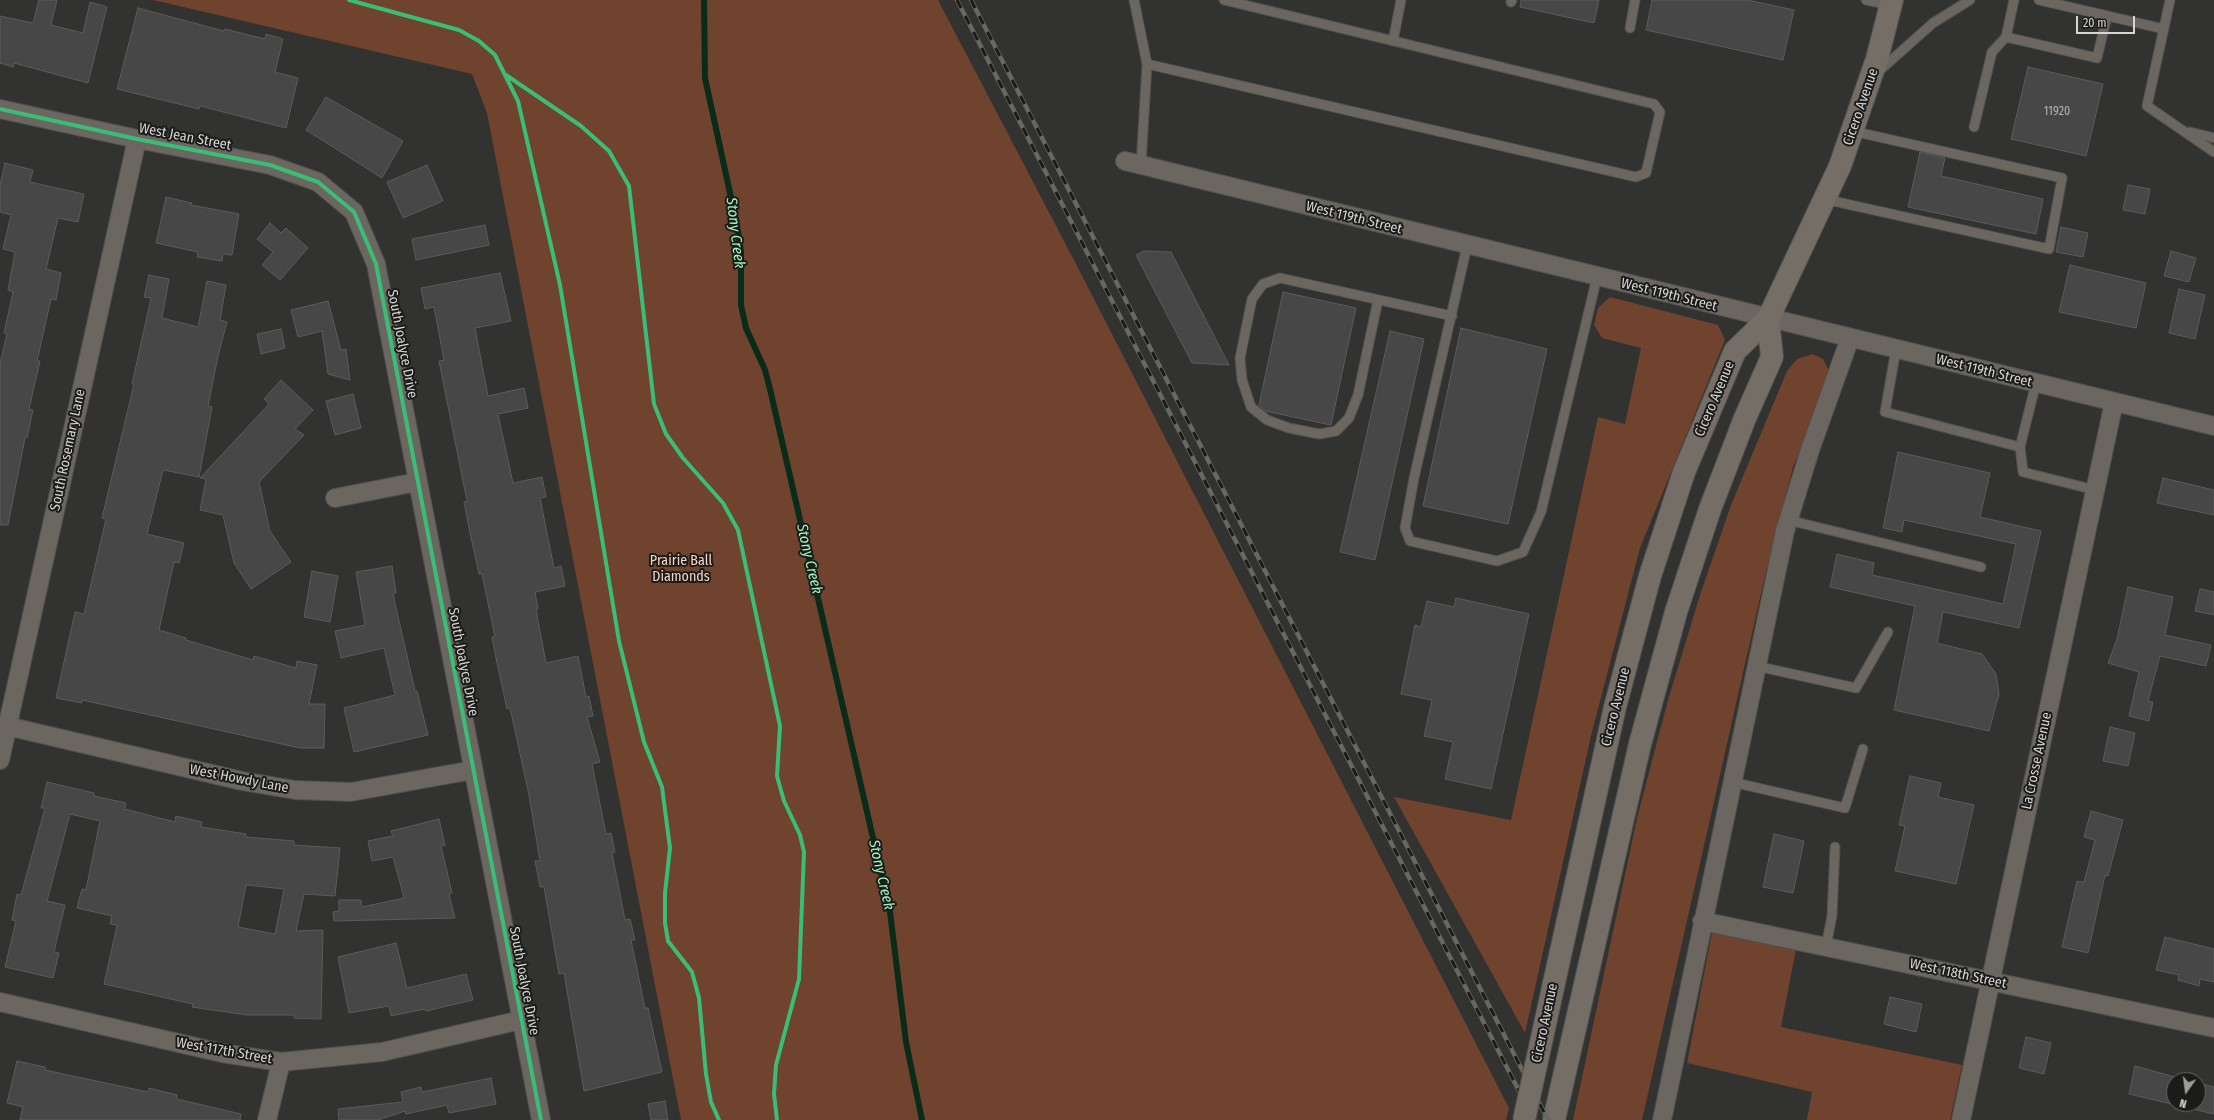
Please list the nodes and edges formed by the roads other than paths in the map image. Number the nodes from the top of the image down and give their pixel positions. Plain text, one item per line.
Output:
1 (1134, 0) edge
2 (1224, 0) edge
3 (1401, 0) edge
4 (1635, 0) edge
5 (1866, 0) edge
6 (1970, 0) edge
7 (2014, 0) edge
8 (2039, 0) edge
9 (2170, 0) edge
10 (1891, 3) edge
11 (2107, 16) junction
12 (1630, 28) dead end
13 (2164, 29) junction
14 (2006, 37) junction
15 (1393, 41) junction
16 (1147, 64) junction
17 (1871, 79) junction
18 (0, 109) edge
19 (1974, 127) dead end
20 (1852, 131) junction
21 (2186, 132) junction
22 (2214, 138) edge
23 (137, 139) junction
24 (2214, 152) edge
25 (1133, 163) joint
26 (1824, 199) junction
27 (354, 212) joint
28 (1467, 246) junction
29 (1597, 277) junction
30 (1378, 300) junction
31 (1452, 316) junction
32 (1768, 319) junction
33 (1850, 338) junction
34 (1896, 349) junction
35 (2036, 383) junction
36 (2114, 402) junction
37 (2214, 426) edge
38 (2020, 447) junction
39 (417, 482) junction
40 (2095, 490) junction
41 (335, 498) dead end
42 (1788, 520) junction
43 (1981, 567) dead end
44 (1888, 632) dead end
45 (1756, 666) junction
46 (7, 726) junction
47 (1863, 749) dead end
48 (0, 760) edge
49 (473, 770) junction
50 (1732, 782) junction
51 (1834, 847) dead end
52 (1702, 922) junction
53 (1826, 946) junction
54 (1991, 980) junction
55 (0, 1002) edge
56 (521, 1020) junction
57 (2214, 1028) edge
58 (281, 1062) junction
59 (267, 1120) edge
60 (541, 1120) edge
61 (1524, 1120) edge
62 (1554, 1120) edge
63 (1662, 1120) edge
64 (1961, 1120) edge

1 - 16 lane
2 - 15 lane
3 - 15 lane
4 - 12 lane
5 - 10 lane
6 - 17 lane
7 - 14 lane
8 - 11 lane
9 - 13 lane
10 - 17 main road, Cicero Avenue
11 - 13 lane
11 - 14 lane
13 - 21 lane
14 - 19 lane
15 - 16 lane
16 - 25 lane
17 - 20 main road, Cicero Avenue
18 - 23 street, West Jean Street
20 - 26 main road, Cicero Avenue
20 - 26 lane
21 - 22 lane
21 - 24 lane
23 - 27 street, West Jean Street
23 - 46 street, South Rosemary Lane
25 - 28 street, West 119th Street
26 - 32 main road, Cicero Avenue
27 - 39 street, South Joalyce Drive
28 - 29 street, West 119th Street
28 - 31 lane
29 - 31 lane
29 - 32 street, West 119th Street
30 - 30 lane
30 - 31 lane
32 - 33 street, West 119th Street
32 - 61 main road, Cicero Avenue, bridge
32 - 62 main road, Cicero Avenue
33 - 34 street, West 119th Street
33 - 42 street
34 - 35 street, West 119th Street
34 - 38 lane
35 - 36 street, West 119th Street
35 - 38 lane
36 - 37 street, West 119th Street
36 - 40 street, La Crosse Avenue
38 - 40 lane
39 - 41 street
39 - 49 street, South Joalyce Drive
40 - 54 street, La Crosse Avenue
42 - 43 lane
42 - 45 street
44 - 45 lane
45 - 50 street
46 - 48 street, South Rosemary Lane
46 - 49 street, West Howdy Lane
47 - 50 lane
49 - 56 street, South Joalyce Drive
50 - 52 street
51 - 53 lane
52 - 53 street, West 118th Street
52 - 63 street
53 - 54 street, West 118th Street
54 - 57 street, West 118th Street
54 - 64 street, La Crosse Avenue
55 - 58 street, West 117th Street
56 - 58 street, West 117th Street
56 - 60 street, South Joalyce Drive
58 - 59 street

